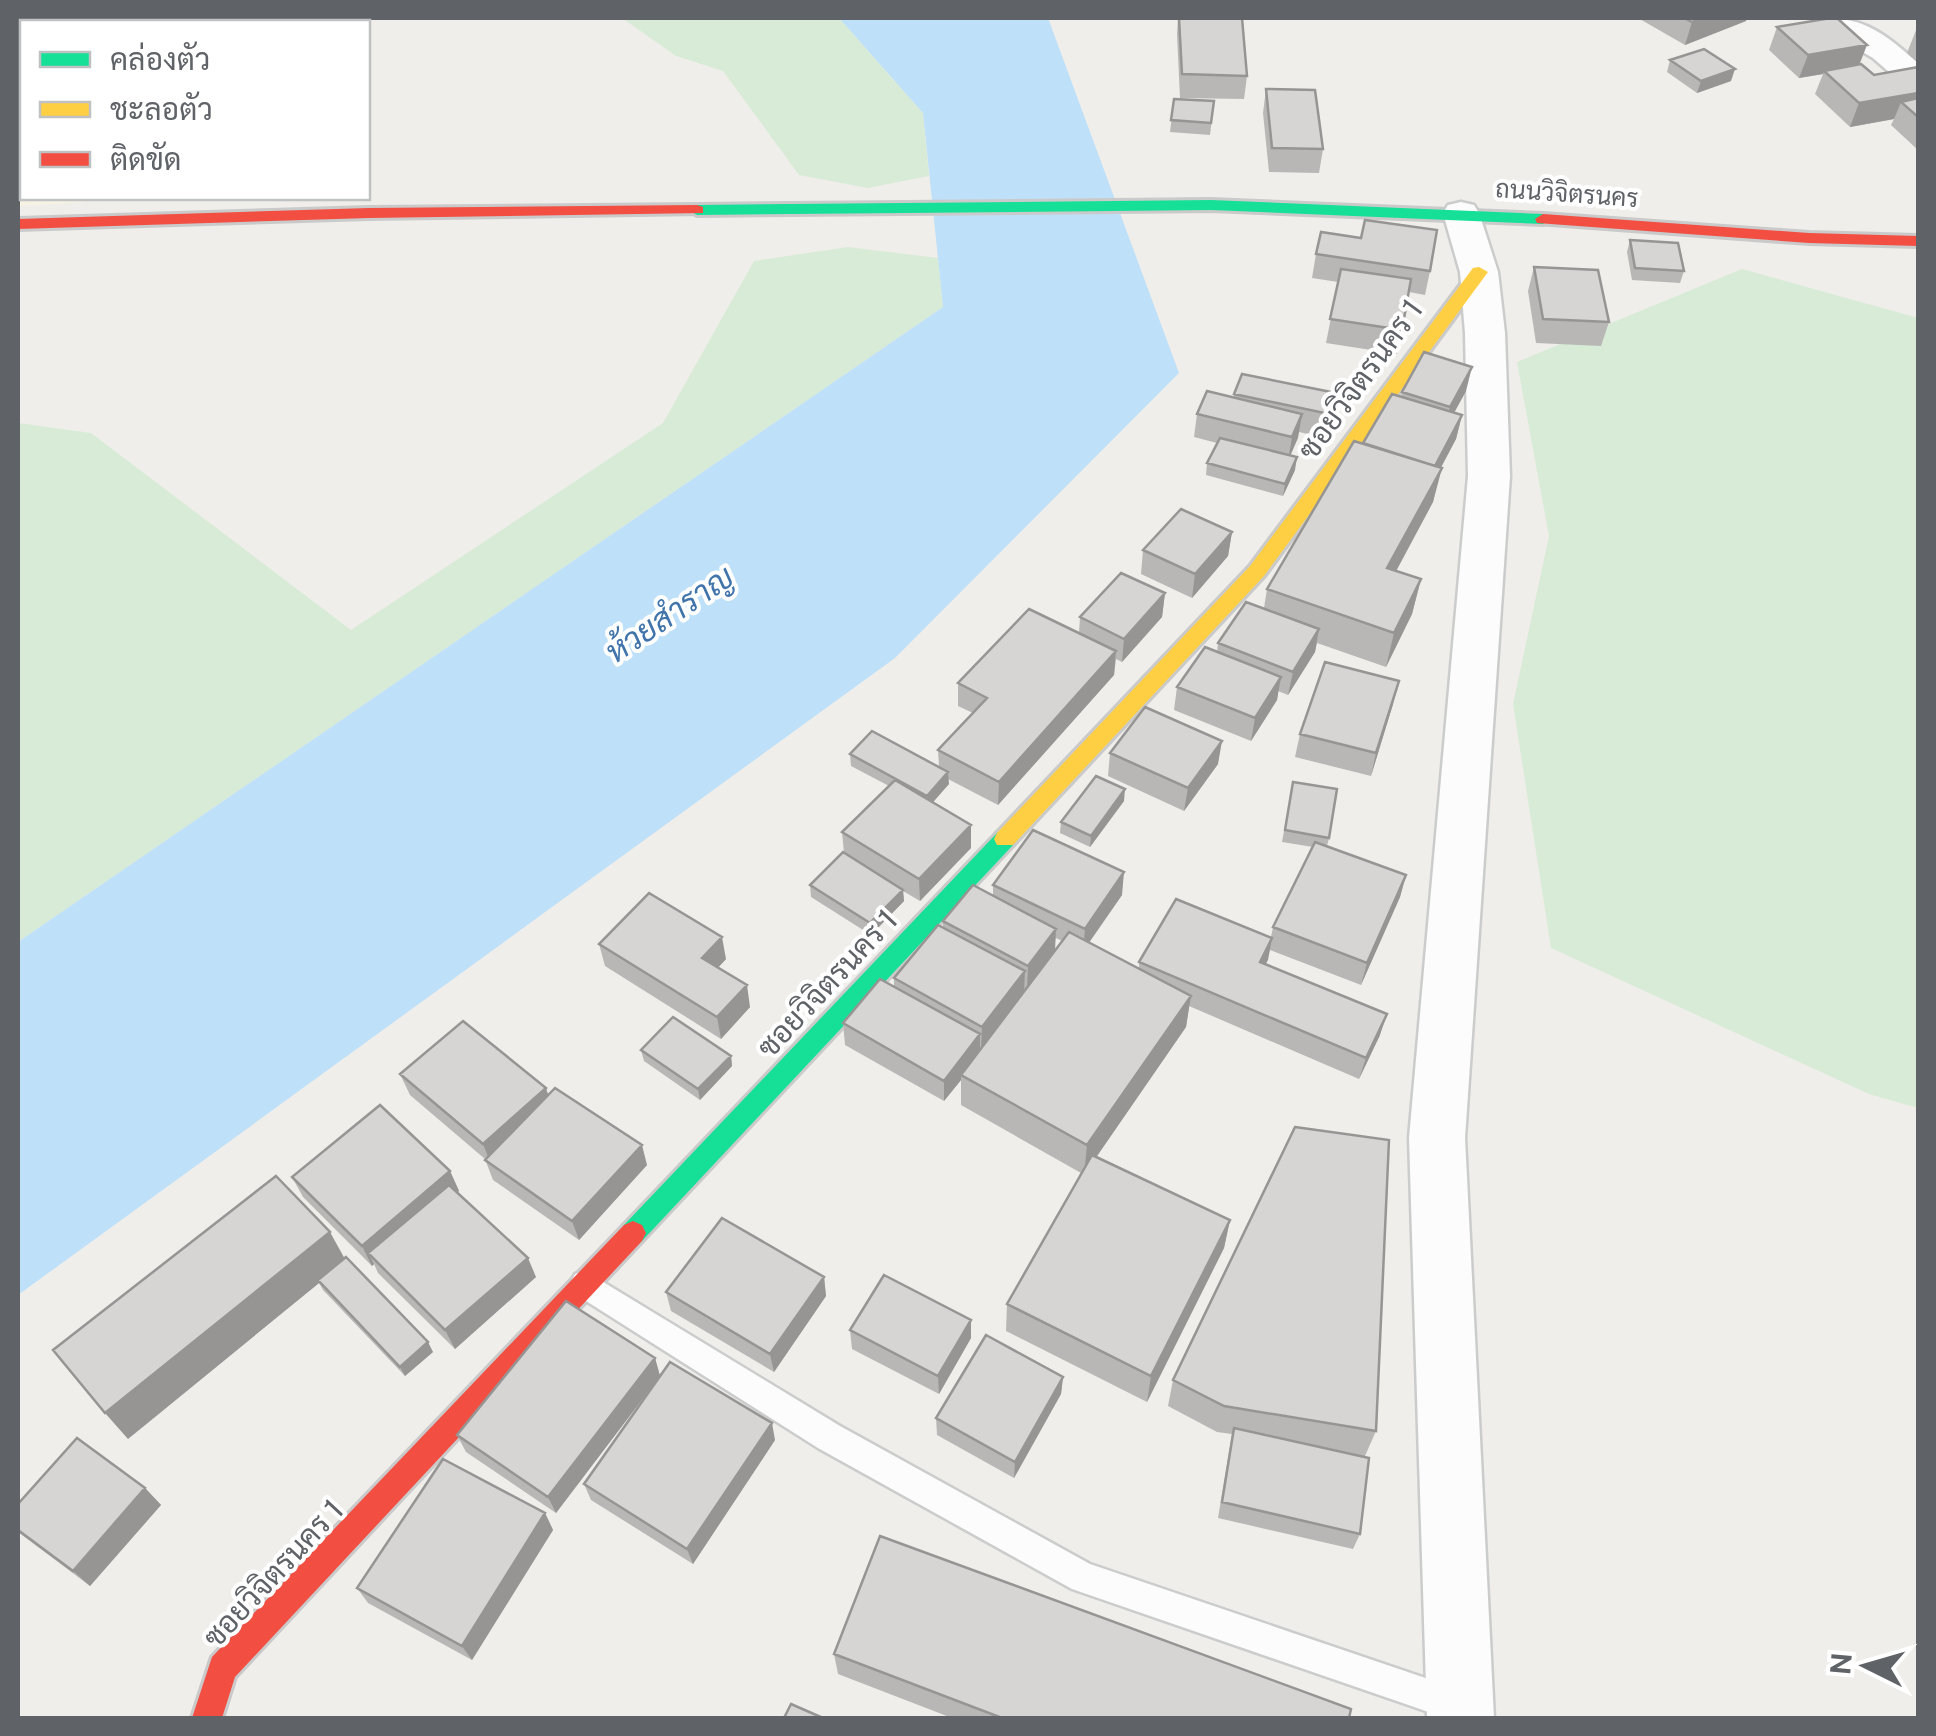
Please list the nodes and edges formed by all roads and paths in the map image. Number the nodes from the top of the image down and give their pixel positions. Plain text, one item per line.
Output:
1 (1829, 18) edge
2 (1918, 80) edge
3 (1461, 213) junction
4 (18, 224) edge
5 (1918, 241) edge
6 (1478, 272) junction
7 (584, 1284) junction
8 (1460, 1712) edge
9 (207, 1718) edge

1 - 2 street
3 - 4 street, ถนนวิจิตรนคร
3 - 5 street, ถนนวิจิตรนคร
3 - 6 street
6 - 7 street, ซอยวิจิตรนคร 1
6 - 8 street
7 - 8 lane
7 - 9 street, ซอยวิจิตรนคร 1

